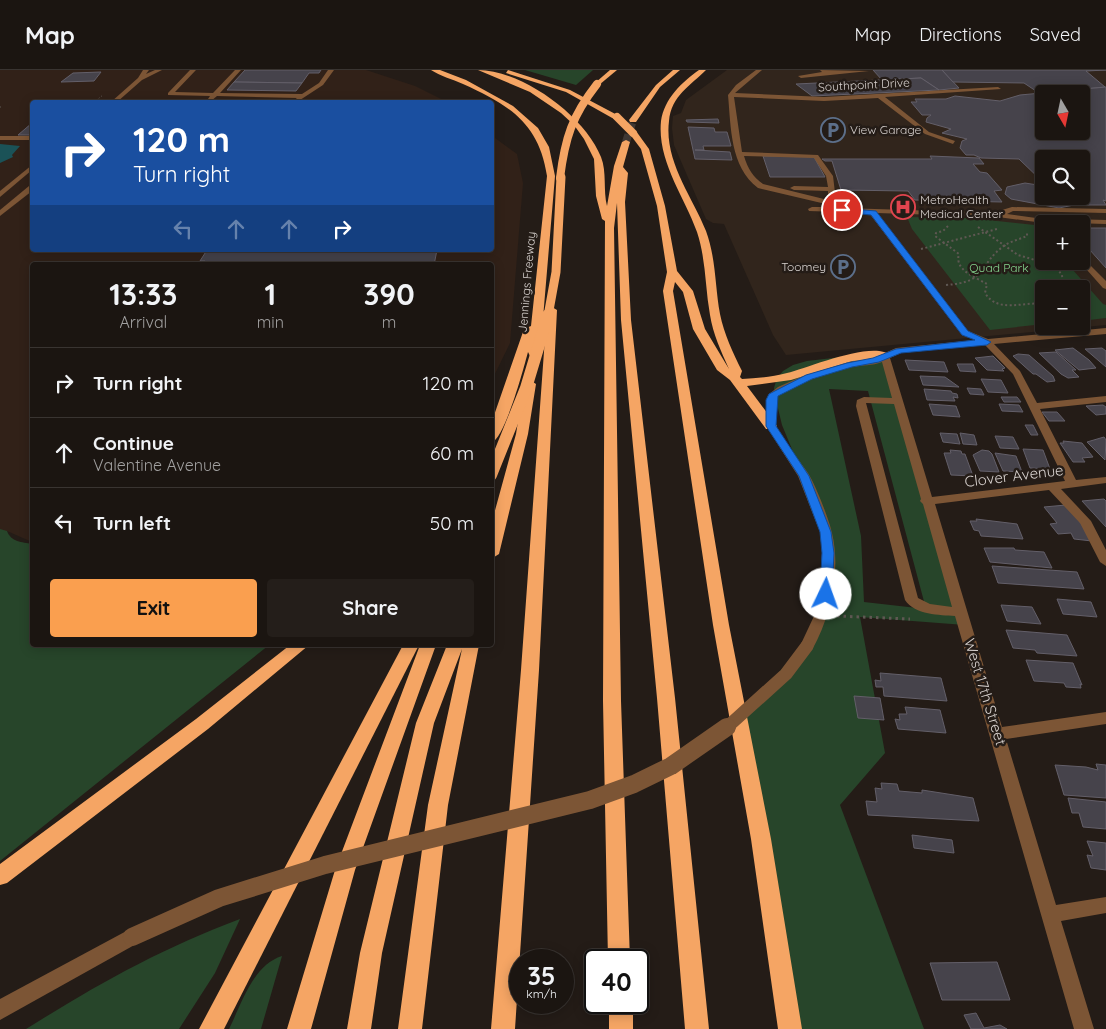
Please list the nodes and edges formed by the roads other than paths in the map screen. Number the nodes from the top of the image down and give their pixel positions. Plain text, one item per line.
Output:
1 (146, 70) edge
2 (159, 70) edge
3 (193, 70) edge
4 (238, 70) edge
5 (331, 70) edge
6 (434, 70) edge
7 (481, 70) edge
8 (500, 70) edge
9 (614, 70) edge
10 (677, 70) edge
11 (703, 70) edge
12 (758, 70) edge
13 (825, 71) edge
14 (866, 71) dead end
15 (801, 76) dead end
16 (140, 79) junction
17 (998, 89) dead end
18 (731, 95) junction
19 (214, 96) junction
20 (302, 96) junction
21 (878, 96) junction
22 (116, 100) edge
23 (209, 100) edge
24 (297, 100) edge
25 (633, 120) tunnel mouth
26 (0, 138) edge
27 (30, 138) edge
28 (626, 142) tunnel mouth
29 (953, 142) dead end
30 (739, 154) junction
31 (618, 166) junction
32 (30, 169) edge
33 (761, 186) junction
34 (831, 189) junction
35 (30, 190) edge
36 (0, 195) edge
37 (835, 207) junction
38 (813, 209) dead end
39 (1106, 211) edge
40 (873, 213) junction
41 (0, 214) edge
42 (998, 215) junction
43 (1035, 220) edge
44 (1090, 222) edge
45 (1106, 222) edge
46 (609, 228) junction
47 (1090, 268) edge
48 (672, 272) junction
49 (1106, 286) edge
50 (552, 298) junction
51 (538, 304) junction
52 (1106, 331) edge
53 (987, 342) junction
54 (885, 356) junction
55 (735, 380) junction
56 (1106, 399) edge
57 (898, 402) junction
58 (1033, 407) junction
59 (771, 426) junction
60 (494, 432) edge
61 (494, 467) edge
62 (1106, 480) edge
63 (1072, 484) junction
64 (1053, 487) junction
65 (926, 501) junction
66 (494, 541) edge
67 (1106, 562) edge
68 (961, 612) junction
69 (298, 647) edge
70 (410, 647) edge
71 (427, 647) edge
72 (454, 647) edge
73 (471, 647) edge
74 (1106, 718) edge
75 (998, 734) junction
76 (0, 876) edge
77 (1106, 905) edge
78 (1049, 915) junction
79 (619, 949) edge
80 (0, 1010) edge
81 (620, 1014) edge
82 (211, 1029) edge
83 (299, 1029) edge
84 (359, 1029) edge
85 (410, 1029) edge
86 (503, 1029) edge
87 (621, 1029) edge
88 (697, 1029) edge
89 (790, 1029) edge
90 (1084, 1029) edge

1 - 16 street
2 - 16 street
3 - 19 street
4 - 19 street
5 - 20 street
6 - 51 highway, Jennings Freeway
7 - 46 highway
8 - 48 highway, bridge
9 - 50 highway, bridge
10 - 25 highway
11 - 55 highway
12 - 18 street
13 - 14 street
13 - 15 street
16 - 22 street
17 - 21 street, Southpoint Drive
18 - 21 street, Southpoint Drive
18 - 30 street
19 - 20 street
19 - 23 street
20 - 24 street
21 - 29 street
26 - 27 street
28 - 31 highway
30 - 33 street
30 - 34 street
31 - 46 highway
31 - 88 highway
32 - 36 street
33 - 34 street
33 - 37 street
34 - 37 street
35 - 41 street
37 - 38 street
37 - 40 street
39 - 42 street
40 - 42 street
40 - 53 street
42 - 43 street
44 - 45 street
46 - 79 highway
47 - 49 street
48 - 55 highway
48 - 89 highway
50 - 61 highway, bridge
50 - 86 highway, bridge
51 - 60 highway
51 - 66 highway, Jennings Freeway
52 - 53 street
53 - 54 street
53 - 58 street
54 - 55 highway
54 - 57 street, West 17th Street
54 - 59 street
55 - 59 highway
56 - 58 street
57 - 65 street, West 17th Street
57 - 68 street
58 - 63 street
59 - 80 street, bridge
62 - 63 street, Clover Avenue
63 - 64 street, Clover Avenue
64 - 65 street, Clover Avenue
64 - 67 street
65 - 68 street, West 17th Street
68 - 75 street, West 17th Street
69 - 76 highway
70 - 82 highway
71 - 83 highway
72 - 84 highway
73 - 85 highway
74 - 75 street
75 - 78 street, West 17th Street
77 - 78 street
78 - 90 street, West 17th Street
81 - 87 highway

